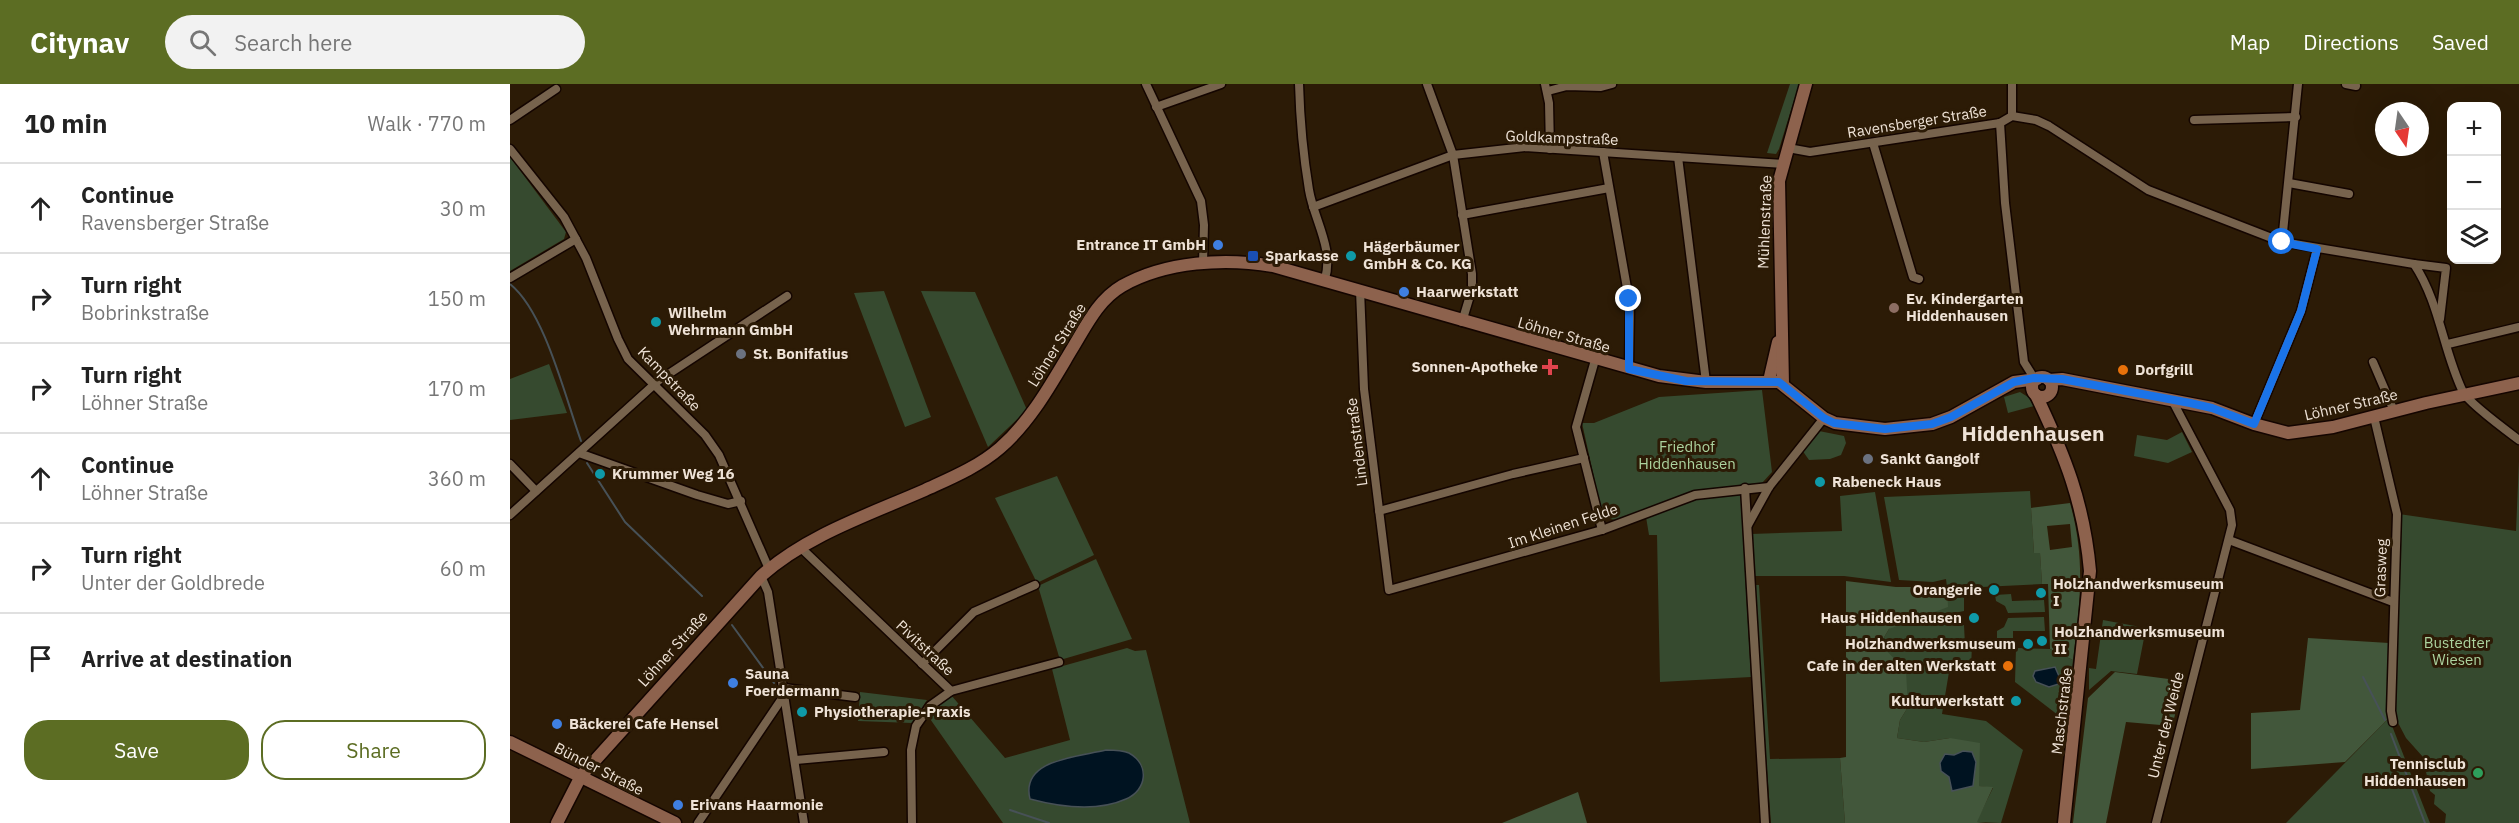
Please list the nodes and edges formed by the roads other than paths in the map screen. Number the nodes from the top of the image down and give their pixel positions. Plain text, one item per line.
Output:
1 (1146, 84) edge
2 (1221, 84) edge
3 (1299, 84) edge
4 (1427, 84) edge
5 (1612, 84) edge
6 (1806, 84) edge
7 (2012, 84) edge
8 (2298, 84) edge
9 (1546, 88) edge
10 (556, 89) dead end
11 (1156, 108) junction
12 (2012, 116) junction
13 (2296, 117) junction
14 (510, 120) edge
15 (2194, 120) dead end
16 (2000, 123) junction
17 (1873, 143) junction
18 (1788, 148) junction
19 (510, 149) edge
20 (1550, 149) junction
21 (1603, 152) junction
22 (1453, 155) junction
23 (1678, 157) junction
24 (1783, 164) junction
25 (2289, 183) junction
26 (1609, 188) junction
27 (2349, 194) dead end
28 (1313, 207) junction
29 (1462, 215) junction
30 (576, 239) junction
31 (2282, 242) junction
32 (2317, 249) junction
33 (1203, 263) junction
34 (2414, 264) junction
35 (510, 278) edge
36 (1325, 279) junction
37 (1919, 279) dead end
38 (1360, 290) junction
39 (787, 296) dead end
40 (2440, 319) junction
41 (1462, 322) junction
42 (2519, 327) edge
43 (1780, 329) junction
44 (2448, 344) junction
45 (1595, 360) junction
46 (2373, 362) dead end
47 (1629, 369) junction
48 (1768, 381) junction
49 (1706, 382) junction
50 (2519, 383) edge
51 (1783, 384) junction
52 (652, 386) junction
53 (2041, 386) junction
54 (2464, 395) junction
55 (2172, 400) junction
56 (2394, 411) junction
57 (2374, 417) junction
58 (1824, 418) junction
59 (2254, 424) junction
60 (2519, 440) edge
61 (579, 453) junction
62 (1584, 458) junction
63 (510, 464) edge
64 (1769, 487) junction
65 (1745, 488) junction
66 (536, 491) junction
67 (741, 501) junction
68 (1379, 511) junction
69 (510, 515) edge
70 (1747, 527) junction
71 (1602, 530) junction
72 (2229, 540) junction
73 (800, 548) junction
74 (765, 573) junction
75 (1035, 585) dead end
76 (1389, 590) joint
77 (2393, 602) junction
78 (1059, 662) dead end
79 (922, 664) junction
80 (784, 688) junction
81 (951, 691) junction
82 (855, 697) dead end
83 (2393, 722) dead end
84 (510, 742) edge
85 (884, 752) dead end
86 (796, 760) junction
87 (581, 776) junction
88 (557, 823) edge
89 (675, 823) edge
90 (698, 823) edge
91 (804, 823) edge
92 (912, 823) edge
93 (1765, 823) edge
94 (2064, 823) edge
95 (2156, 823) edge

1 - 11 street
2 - 11 street
3 - 28 street
4 - 22 street
5 - 9 street
6 - 18 main road, Mühlenstraße
7 - 12 street
8 - 13 street
9 - 20 street
10 - 14 street
11 - 33 street
12 - 16 street, Ravensberger Straße
12 - 31 street
13 - 15 street
13 - 25 street
16 - 17 street, Ravensberger Straße
16 - 53 street
17 - 18 street, Ravensberger Straße
17 - 37 street
18 - 24 main road, Mühlenstraße
19 - 30 street, Kampstraße
20 - 21 street, Goldkampstraße
20 - 22 street, Goldkampstraße
21 - 23 street, Goldkampstraße
21 - 26 street
22 - 28 street, Goldkampstraße
22 - 29 street
23 - 24 street, Goldkampstraße
23 - 49 street
24 - 43 main road, Mühlenstraße
25 - 27 street
25 - 31 street
26 - 29 street
26 - 47 street
28 - 36 street
29 - 41 street
30 - 35 street
30 - 52 street, Kampstraße
31 - 32 street
32 - 34 street
32 - 59 street
33 - 36 main road, Löhner Straße
33 - 73 main road, Löhner Straße
34 - 40 street
34 - 40 street
36 - 38 main road, Löhner Straße
38 - 41 main road, Löhner Straße
38 - 68 street, Lindenstraße
39 - 52 street
40 - 44 street
41 - 45 main road, Löhner Straße
42 - 44 street
43 - 48 main road, Mühlenstraße
43 - 51 main road, Mühlenstraße
44 - 54 street
45 - 47 main road, Löhner Straße
45 - 62 street
46 - 56 street
47 - 49 main road, Löhner Straße
48 - 49 main road, Löhner Straße
48 - 51 main road, Löhner Straße
50 - 54 main road, Löhner Straße
51 - 58 main road, Löhner Straße
52 - 61 street
52 - 67 street, Kampstraße
53 - 55 main road, Löhner Straße
53 - 58 main road, Löhner Straße
53 - 94 main road, Maschstraße
54 - 56 main road, Löhner Straße
54 - 60 street
55 - 59 main road, Löhner Straße
55 - 72 street, Unter der Weide
56 - 57 main road, Löhner Straße
57 - 59 main road, Löhner Straße
57 - 77 street, Grasweg
58 - 64 street
61 - 66 street
61 - 67 street
62 - 68 street
62 - 71 street
63 - 66 street
64 - 65 street, Im Kleinen Felde
64 - 70 street
65 - 70 street
65 - 71 street, Im Kleinen Felde
66 - 69 street
67 - 74 street, Kampstraße
68 - 76 street, Lindenstraße
70 - 93 street
71 - 76 street, Im Kleinen Felde
72 - 77 street
72 - 95 street, Unter der Weide
73 - 74 main road, Löhner Straße
73 - 79 street, Pivitstraße
74 - 80 street, Kampstraße
74 - 87 main road, Löhner Straße
75 - 79 street
77 - 83 street, Grasweg
78 - 81 street
79 - 81 street, Pivitstraße
80 - 82 street
80 - 86 street, Kampstraße
80 - 90 street
81 - 92 street, Pivitstraße
84 - 87 main road, Bünder Straße
85 - 86 street
86 - 91 street, Kampstraße
87 - 88 main road, Löhner Straße
87 - 89 main road, Bünder Straße

